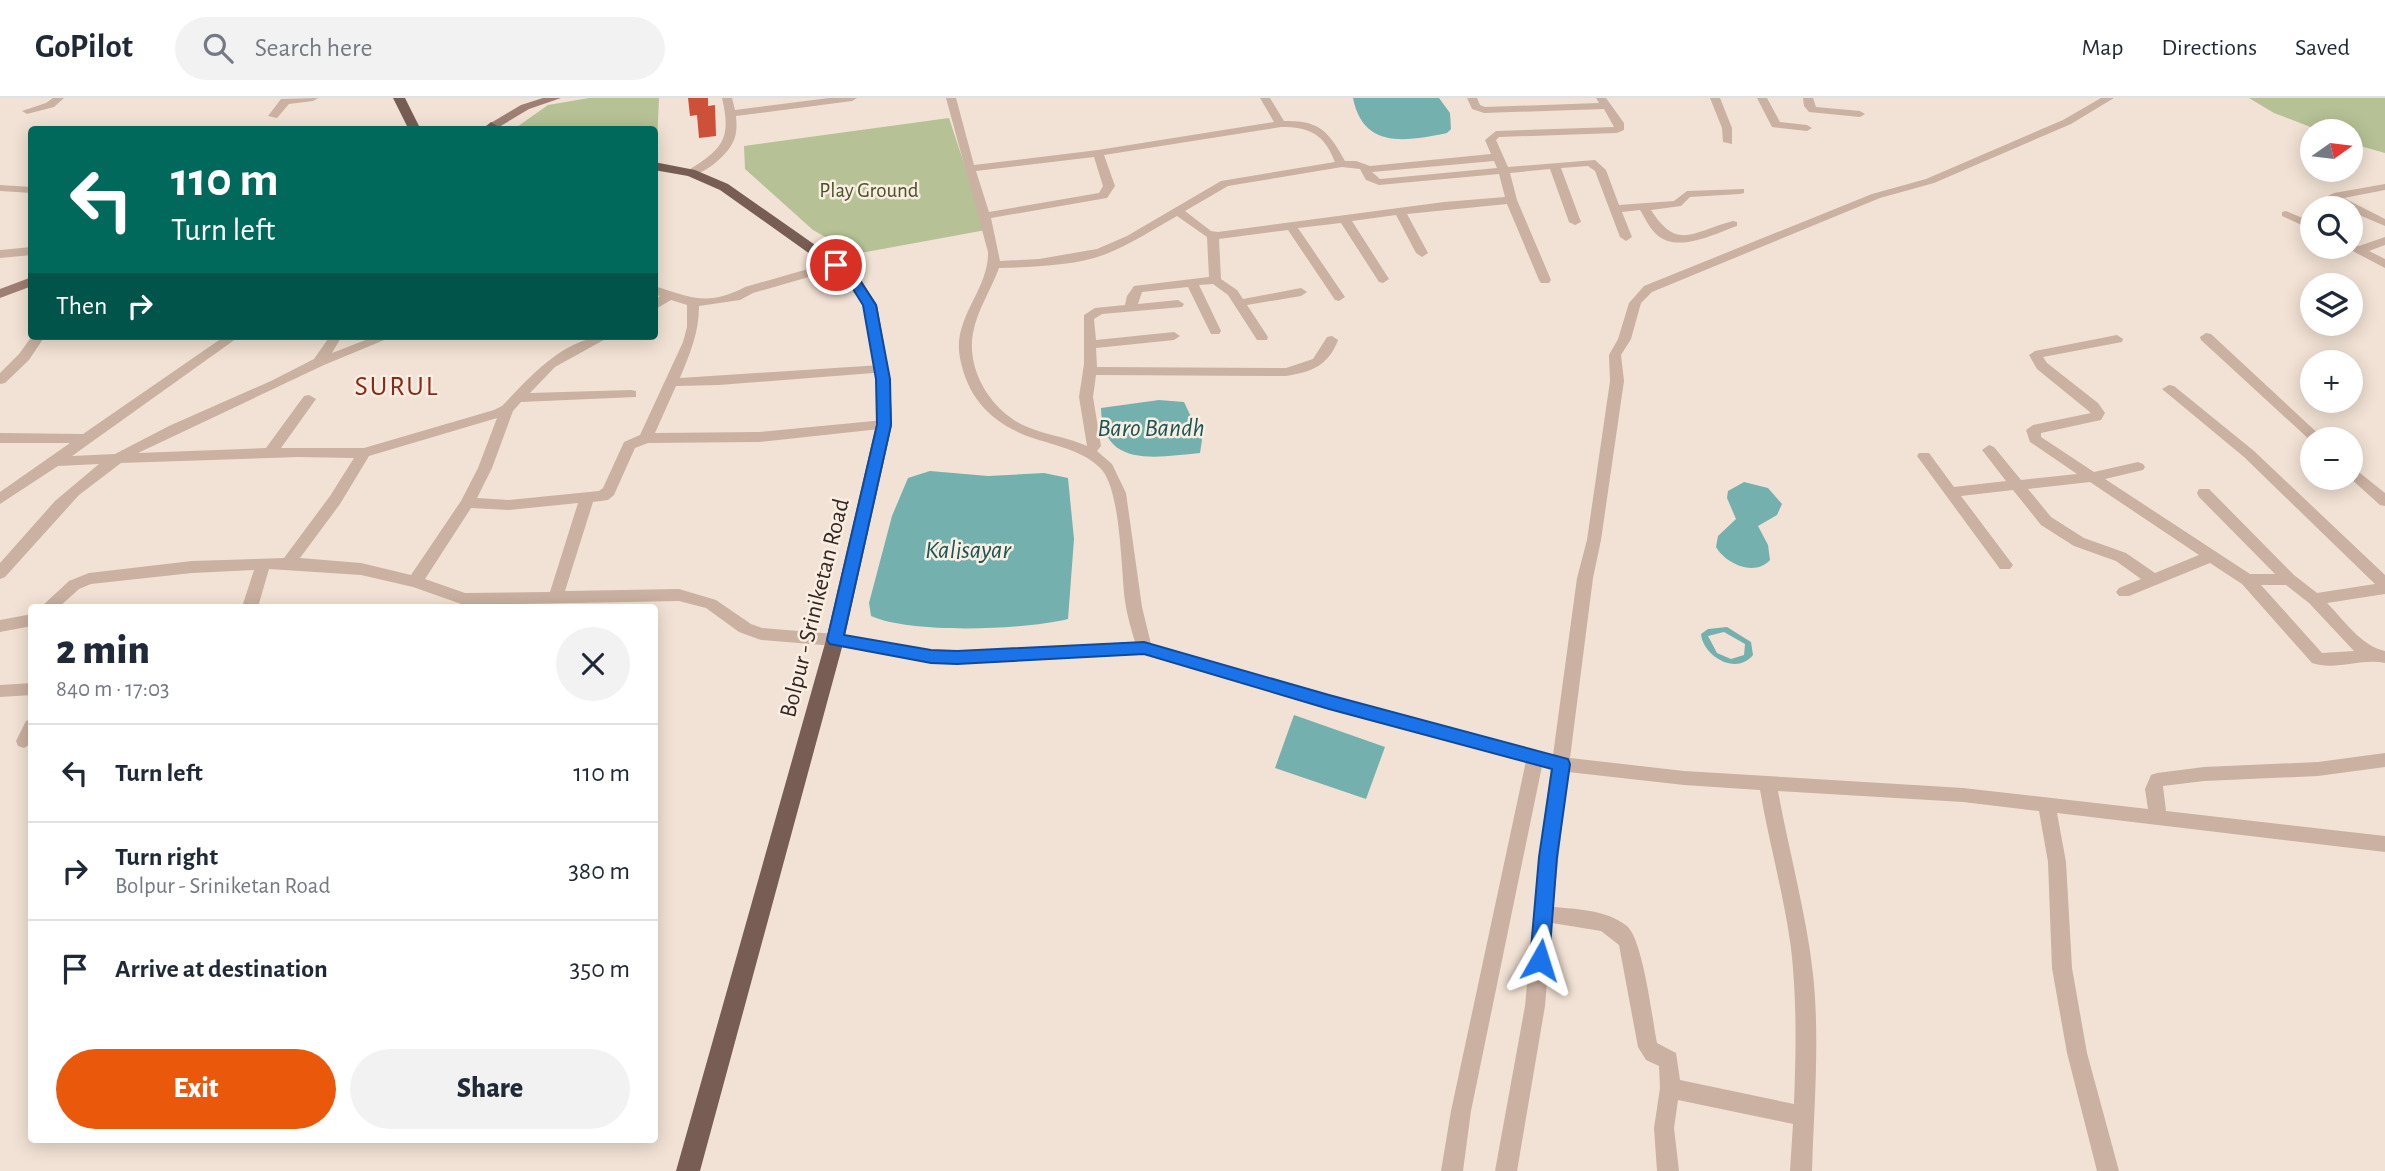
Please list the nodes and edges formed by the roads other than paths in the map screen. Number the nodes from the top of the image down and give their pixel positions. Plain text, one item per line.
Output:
1 (59, 98) edge
2 (313, 98) edge
3 (399, 98) edge
4 (555, 98) edge
5 (727, 98) edge
6 (852, 98) edge
7 (951, 98) edge
8 (1265, 98) edge
9 (1472, 98) edge
10 (1716, 98) edge
11 (1762, 98) edge
12 (1808, 98) edge
13 (2109, 98) edge
14 (1604, 102) edge
15 (524, 103) edge
16 (27, 111) dead end
17 (1498, 111) junction
18 (731, 114) junction
19 (1860, 114) dead end
20 (273, 117) dead end
21 (1281, 124) junction
22 (413, 126) edge
23 (491, 126) edge
24 (1807, 128) dead end
25 (1501, 133) junction
26 (1728, 142) dead end
27 (1098, 153) junction
28 (1498, 157) junction
29 (1340, 164) junction
30 (1554, 165) junction
31 (658, 167) edge
32 (970, 169) junction
33 (1365, 169) junction
34 (1504, 170) junction
35 (691, 173) junction
36 (2385, 187) edge
37 (0, 188) edge
38 (28, 190) edge
39 (1740, 191) dead end
40 (1511, 200) junction
41 (1643, 207) junction
42 (1615, 209) junction
43 (1178, 211) junction
44 (1399, 211) junction
45 (2286, 214) dead end
46 (985, 216) junction
47 (1344, 218) junction
48 (2300, 221) edge
49 (1575, 222) dead end
50 (2385, 223) edge
51 (1733, 224) dead end
52 (1290, 226) junction
53 (1213, 236) junction
54 (1626, 237) dead end
55 (2385, 241) edge
56 (2363, 246) edge
57 (28, 251) edge
58 (2363, 252) edge
59 (1422, 253) dead end
60 (0, 254) edge
61 (2385, 264) edge
62 (836, 265) junction
63 (994, 265) junction
64 (1383, 279) dead end
65 (1545, 280) dead end
66 (1215, 281) junction
67 (28, 283) edge
68 (1194, 285) junction
69 (658, 292) edge
70 (1301, 292) dead end
71 (0, 294) edge
72 (669, 296) junction
73 (1339, 297) dead end
74 (658, 303) edge
75 (693, 303) junction
76 (1240, 303) junction
77 (1178, 304) dead end
78 (1131, 308) junction
79 (1215, 331) dead end
80 (1174, 336) dead end
81 (1262, 337) dead end
82 (2206, 337) dead end
83 (2117, 339) dead end
84 (36, 340) edge
85 (228, 340) edge
86 (333, 340) edge
87 (377, 340) edge
88 (597, 340) edge
89 (1332, 341) dead end
90 (1089, 345) junction
91 (319, 362) junction
92 (880, 369) junction
93 (1089, 371) junction
94 (0, 380) edge
95 (670, 382) junction
96 (2169, 389) dead end
97 (631, 394) dead end
98 (309, 399) dead end
99 (512, 404) junction
100 (884, 425) junction
101 (2304, 427) edge
102 (0, 438) edge
103 (646, 438) junction
104 (85, 439) junction
105 (1989, 450) dead end
106 (364, 453) junction
107 (1089, 453) junction
108 (269, 454) junction
109 (1924, 456) dead end
110 (115, 460) junction
111 (54, 461) junction
112 (2138, 467) dead end
113 (2092, 477) junction
114 (2363, 482) edge
115 (2016, 485) junction
116 (1950, 492) junction
117 (2204, 493) dead end
118 (587, 498) junction
119 (0, 499) edge
120 (2385, 502) edge
121 (467, 503) junction
122 (2210, 557) junction
123 (288, 563) junction
124 (263, 564) junction
125 (2005, 565) dead end
126 (0, 573) edge
127 (2289, 579) junction
128 (2154, 580) junction
129 (2247, 580) junction
130 (415, 582) junction
131 (2385, 586) edge
132 (2124, 592) dead end
133 (556, 597) junction
134 (2314, 599) junction
135 (463, 603) edge
136 (52, 604) edge
137 (251, 604) edge
138 (28, 621) edge
139 (0, 626) edge
140 (835, 640) junction
141 (1144, 648) junction
142 (2378, 656) edge
143 (28, 689) edge
144 (0, 691) edge
145 (1535, 759) junction
146 (2385, 760) edge
147 (1562, 764) junction
148 (1768, 785) junction
149 (2047, 805) junction
150 (2160, 818) junction
151 (2385, 844) edge
152 (1545, 914) junction
153 (1670, 1088) junction
154 (1803, 1116) junction
155 (688, 1171) edge
156 (1452, 1171) edge
157 (1506, 1171) edge
158 (1668, 1171) edge
159 (1801, 1171) edge
160 (2108, 1171) edge

1 - 16 street
2 - 20 street
3 - 22 main road
4 - 15 main road
5 - 18 street
6 - 18 street
7 - 32 street
8 - 21 street
9 - 17 street
10 - 26 street
11 - 24 street
12 - 19 street
13 - 147 street
14 - 17 street
14 - 25 street
15 - 23 main road
17 - 25 street
18 - 35 street
21 - 27 street
21 - 29 street
25 - 28 street
27 - 32 street
27 - 46 street
28 - 33 street
28 - 34 street
29 - 33 street
29 - 43 street
30 - 34 street
30 - 42 street
30 - 49 street
31 - 35 main road, Bolpur - Sriniketan Road
32 - 46 street
33 - 34 street
34 - 40 street
35 - 62 main road, Bolpur - Sriniketan Road
36 - 50 street
37 - 38 street
39 - 41 street
40 - 44 street
40 - 65 street
41 - 42 street
41 - 51 street
42 - 54 street
43 - 53 street
43 - 63 street
44 - 47 street
44 - 59 street
45 - 48 street
46 - 63 street
47 - 52 street
47 - 64 street
52 - 53 street
52 - 73 street
53 - 66 street
55 - 56 street
57 - 60 street
58 - 61 street
62 - 75 street
62 - 92 main road, Bolpur - Sriniketan Road
63 - 107 street
66 - 68 street
66 - 76 street
67 - 71 main road
68 - 78 street
68 - 79 street
69 - 72 street
70 - 76 street
72 - 74 street
72 - 75 street
75 - 95 street
76 - 81 street
77 - 78 street
78 - 90 street
80 - 90 street
82 - 101 street
83 - 113 street
84 - 94 street
85 - 104 street
86 - 91 street
87 - 91 street
88 - 99 street
89 - 93 street
90 - 93 street
91 - 110 street
92 - 95 street
92 - 100 main road, Bolpur - Sriniketan Road
93 - 107 street
95 - 103 street
96 - 131 street
97 - 99 street
98 - 108 street
99 - 106 street
99 - 121 street
100 - 103 street
100 - 140 main road, Bolpur - Sriniketan Road
102 - 104 street
103 - 118 street
104 - 111 street
105 - 115 street
106 - 108 street
106 - 123 street
107 - 141 street
108 - 110 street
109 - 116 street
110 - 111 street
110 - 126 street
111 - 119 street
112 - 113 street
113 - 115 street
113 - 122 street
114 - 120 street
115 - 116 street
115 - 128 street
116 - 125 street
117 - 127 street
118 - 121 street
118 - 133 street
121 - 130 street
122 - 128 street
122 - 129 street
123 - 124 street
123 - 130 street
124 - 136 street
124 - 137 street
127 - 129 street
127 - 134 street
128 - 132 street
129 - 142 street
130 - 135 street
131 - 134 street
133 - 135 street
133 - 140 street
134 - 142 street
138 - 139 street
140 - 141 street
140 - 155 main road, Bolpur - Sriniketan Road
141 - 145 street
143 - 144 street
145 - 147 street
145 - 156 street
146 - 150 street
147 - 148 street
147 - 152 street
148 - 149 street
148 - 154 street
149 - 150 street
149 - 160 street
150 - 151 street
152 - 153 street
152 - 157 street
153 - 154 street
153 - 158 street
154 - 159 street

